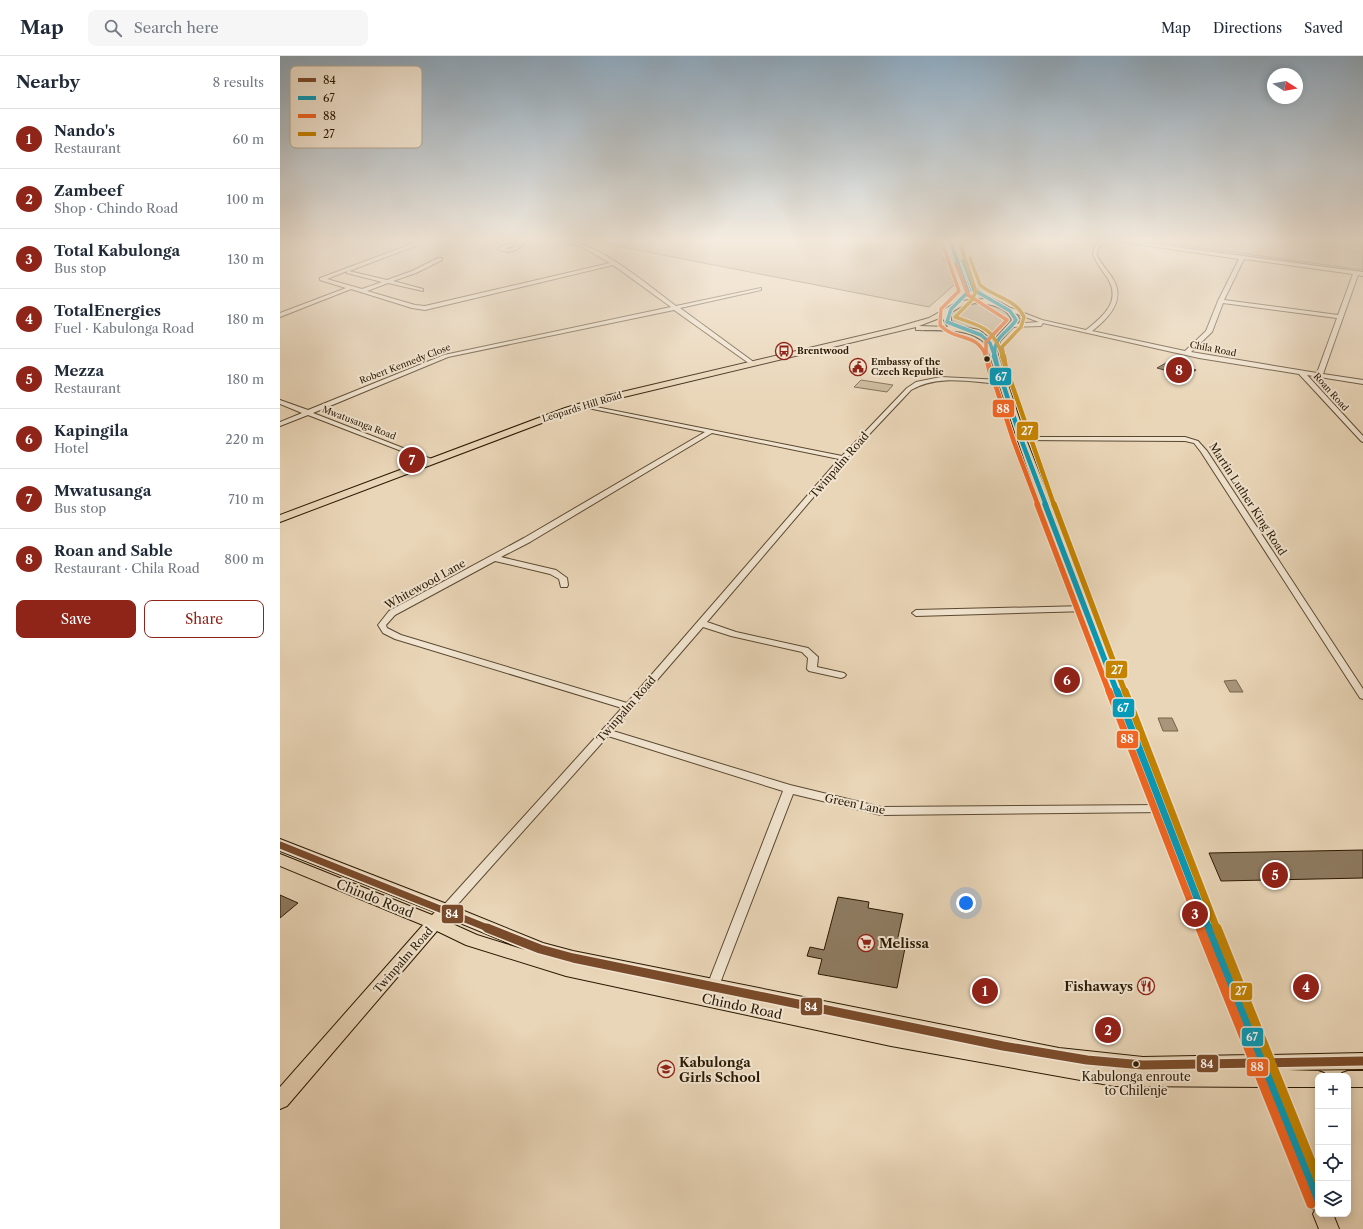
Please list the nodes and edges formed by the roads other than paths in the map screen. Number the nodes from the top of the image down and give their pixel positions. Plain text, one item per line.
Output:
1 (332, 295) edge
2 (374, 295) edge
3 (479, 295) edge
4 (658, 295) edge
5 (734, 295) edge
6 (965, 295) edge
7 (982, 295) edge
8 (1115, 295) edge
9 (1224, 295) edge
10 (1348, 295) edge
11 (1221, 301) junction
12 (955, 305) junction
13 (998, 305) junction
14 (676, 308) junction
15 (1011, 310) junction
16 (947, 312) junction
17 (280, 314) edge
18 (1339, 318) junction
19 (1062, 326) junction
20 (1010, 328) junction
21 (959, 329) junction
22 (896, 330) junction
23 (968, 331) junction
24 (1088, 331) junction
25 (993, 351) junction
26 (1188, 354) junction
27 (752, 364) junction
28 (1302, 373) junction
29 (1319, 375) junction
30 (1002, 382) junction
31 (1363, 382) edge
32 (280, 402) edge
33 (583, 406) junction
34 (307, 413) junction
35 (280, 424) edge
36 (709, 432) junction
37 (1022, 439) junction
38 (1363, 440) edge
39 (844, 458) junction
40 (432, 461) junction
41 (280, 519) edge
42 (494, 558) junction
43 (564, 585) dead end
44 (1085, 609) junction
45 (916, 613) dead end
46 (701, 623) junction
47 (842, 675) dead end
48 (1363, 696) edge
49 (628, 707) junction
50 (606, 732) junction
51 (789, 789) junction
52 (1162, 809) junction
53 (280, 845) edge
54 (280, 860) edge
55 (441, 916) junction
56 (711, 993) junction
57 (1363, 1061) edge
58 (1267, 1071) junction
59 (1315, 1078) edge
60 (1351, 1079) edge
61 (1363, 1079) edge
62 (280, 1100) edge
63 (1315, 1193) edge
64 (1324, 1217) edge
65 (1329, 1229) edge

1 - 17 street
2 - 3 street
4 - 14 street
5 - 14 street, Robert Kennedy Close
6 - 12 main road, Leopards Hill Road
7 - 13 main road
8 - 24 street
9 - 11 street
10 - 18 street
11 - 18 street
11 - 26 street
12 - 13 main road
12 - 16 main road, Leopards Hill Road
13 - 15 main road
14 - 27 street
14 - 34 street, Robert Kennedy Close
15 - 19 street, Chila Road
15 - 20 main road
16 - 21 main road
16 - 22 main road, Leopards Hill Road
18 - 29 street
19 - 20 street, Chila Road
19 - 24 street, Chila Road
20 - 23 main road
20 - 25 main road
21 - 22 main road, Leopards Hill Road
21 - 23 main road, Leopards Hill Road
22 - 27 main road, Leopards Hill Road
23 - 25 main road
24 - 26 street, Chila Road
25 - 30 main road
26 - 28 street, Chila Road
27 - 33 main road, Leopards Hill Road
28 - 29 street, Chila Road
28 - 38 street, Roan Road
29 - 31 street, Chila Road
30 - 37 main road
30 - 39 street, Twinpalm Road
32 - 34 street, Mwatusanga Road
33 - 36 street
33 - 40 main road, Leopards Hill Road
34 - 35 street, Robert Kennedy Close
34 - 40 street, Mwatusanga Road
36 - 39 street
36 - 42 street, Whitewood Lane
37 - 44 main road
37 - 48 street, Martin Luther King Road
39 - 46 street, Twinpalm Road
40 - 41 main road, Leopards Hill Road
42 - 43 street
42 - 49 street, Whitewood Lane
44 - 45 street
44 - 52 main road
46 - 47 street
46 - 49 street, Twinpalm Road
49 - 50 street, Twinpalm Road
50 - 51 street, Green Lane
50 - 55 street, Twinpalm Road
51 - 52 street, Green Lane
51 - 56 street
52 - 58 main road
53 - 55 main road, Chindo Road
54 - 55 main road, Chindo Road
55 - 56 main road, Chindo Road
55 - 62 main road, Twinpalm Road
56 - 58 main road, Chindo Road
57 - 58 main road
58 - 59 main road
58 - 63 main road
60 - 61 main road
64 - 65 main road

